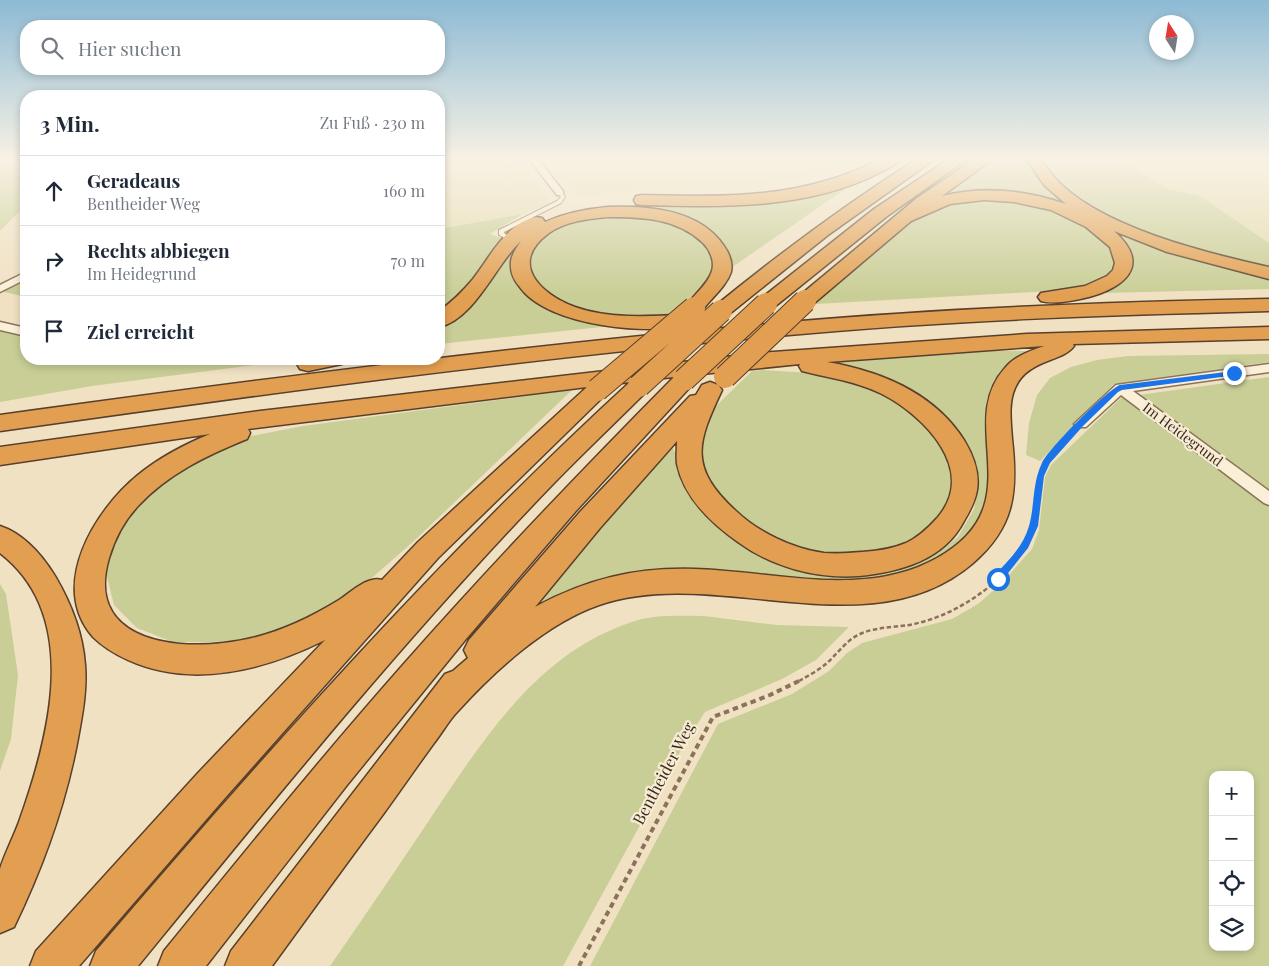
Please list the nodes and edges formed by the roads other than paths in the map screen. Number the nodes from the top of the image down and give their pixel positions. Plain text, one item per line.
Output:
1 (555, 204) edge
2 (600, 204) edge
3 (833, 204) edge
4 (859, 204) edge
5 (894, 204) edge
6 (921, 204) edge
7 (933, 204) edge
8 (1048, 204) edge
9 (1078, 204) edge
10 (905, 217) junction
11 (510, 239) junction
12 (781, 240) dead end
13 (1269, 273) edge
14 (736, 275) dead end
15 (20, 278) edge
16 (0, 289) edge
17 (1269, 294) edge
18 (1015, 300) junction
19 (1269, 305) edge
20 (694, 308) junction
21 (729, 315) junction
22 (445, 317) edge
23 (1269, 318) edge
24 (0, 326) edge
25 (20, 331) edge
26 (1269, 333) edge
27 (1132, 337) junction
28 (445, 348) edge
29 (300, 365) edge
30 (1269, 368) edge
31 (701, 379) junction
32 (1120, 388) junction
33 (0, 407) edge
34 (317, 413) junction
35 (0, 424) edge
36 (1081, 424) road end
37 (0, 439) edge
38 (0, 456) edge
39 (1269, 499) edge
40 (0, 537) edge
41 (428, 550) junction
42 (447, 699) junction
43 (0, 913) edge
44 (50, 966) edge
45 (111, 966) edge
46 (179, 966) edge
47 (246, 966) edge

1 - 11 lane
2 - 11 highway
3 - 12 highway
4 - 21 highway
5 - 31 highway, bridge
6 - 10 highway
7 - 10 highway
8 - 18 highway
9 - 13 highway
10 - 31 highway, bridge
11 - 22 highway
14 - 20 highway
15 - 16 street
17 - 18 highway
18 - 21 highway
19 - 35 highway
20 - 21 highway
20 - 41 highway, bridge
21 - 28 highway
21 - 45 highway, bridge
23 - 37 highway
24 - 25 street
26 - 27 highway
27 - 31 highway
27 - 42 highway
29 - 33 highway
30 - 32 street, Im Heidegrund
31 - 31 highway
31 - 34 highway
31 - 42 highway
31 - 46 highway
32 - 36 street
32 - 39 street, Im Heidegrund
34 - 38 highway
34 - 41 highway
40 - 43 highway
41 - 44 highway
42 - 47 highway

